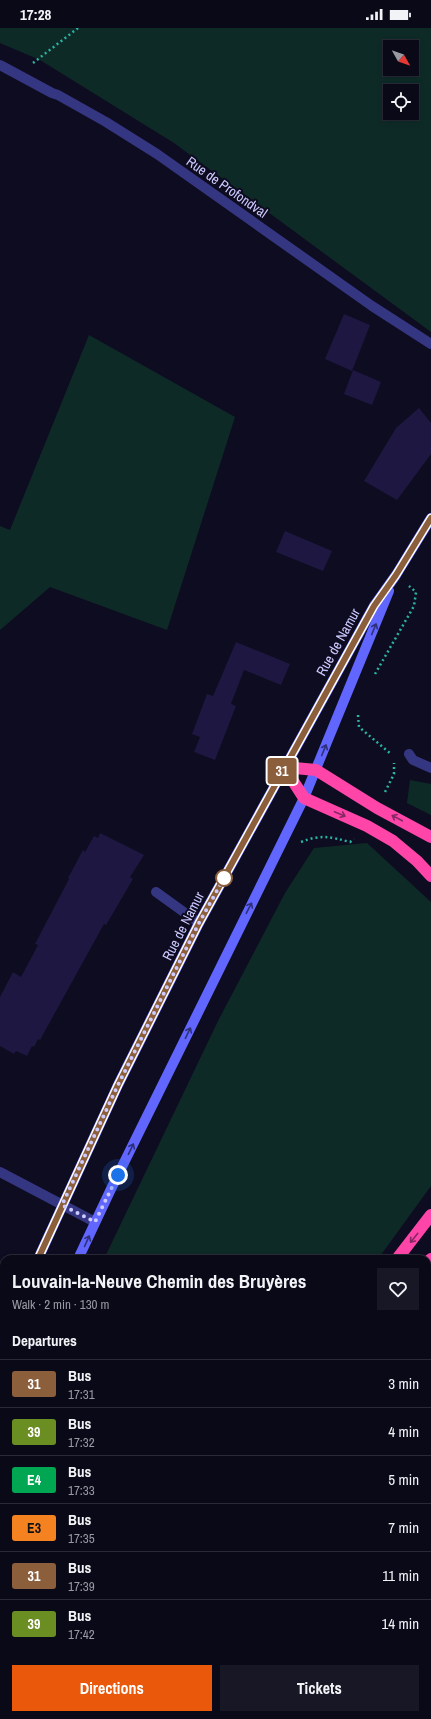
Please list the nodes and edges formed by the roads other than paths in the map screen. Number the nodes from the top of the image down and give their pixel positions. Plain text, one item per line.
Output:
1 (0, 65) edge
2 (431, 344) edge
3 (431, 518) edge
4 (396, 575) junction
5 (409, 754) dead end
6 (284, 767) junction
7 (431, 768) edge
8 (316, 770) junction
9 (304, 798) junction
10 (431, 836) edge
11 (431, 876) edge
12 (156, 892) dead end
13 (199, 923) junction
14 (0, 1172) edge
15 (62, 1205) junction
16 (431, 1215) edge
17 (95, 1222) junction
18 (40, 1255) edge
19 (80, 1255) edge
20 (400, 1255) edge

1 - 2 street, Rue de Profondval
3 - 4 main road, Rue de Namur
4 - 6 main road, Rue de Namur
8 -> 4 main road, Rue de Namur
5 - 7 street
6 - 8 highway
6 - 9 highway
6 - 13 main road, Rue de Namur
8 - 9 main road, Rue de Namur
10 -> 8 highway
9 -> 11 highway
17 -> 9 main road, Rue de Namur
12 - 13 street
13 - 15 main road, Rue de Namur
14 - 15 street
15 - 17 street
15 - 18 main road, Rue de Namur
16 -> 20 highway
19 -> 17 main road, Rue de Namur

